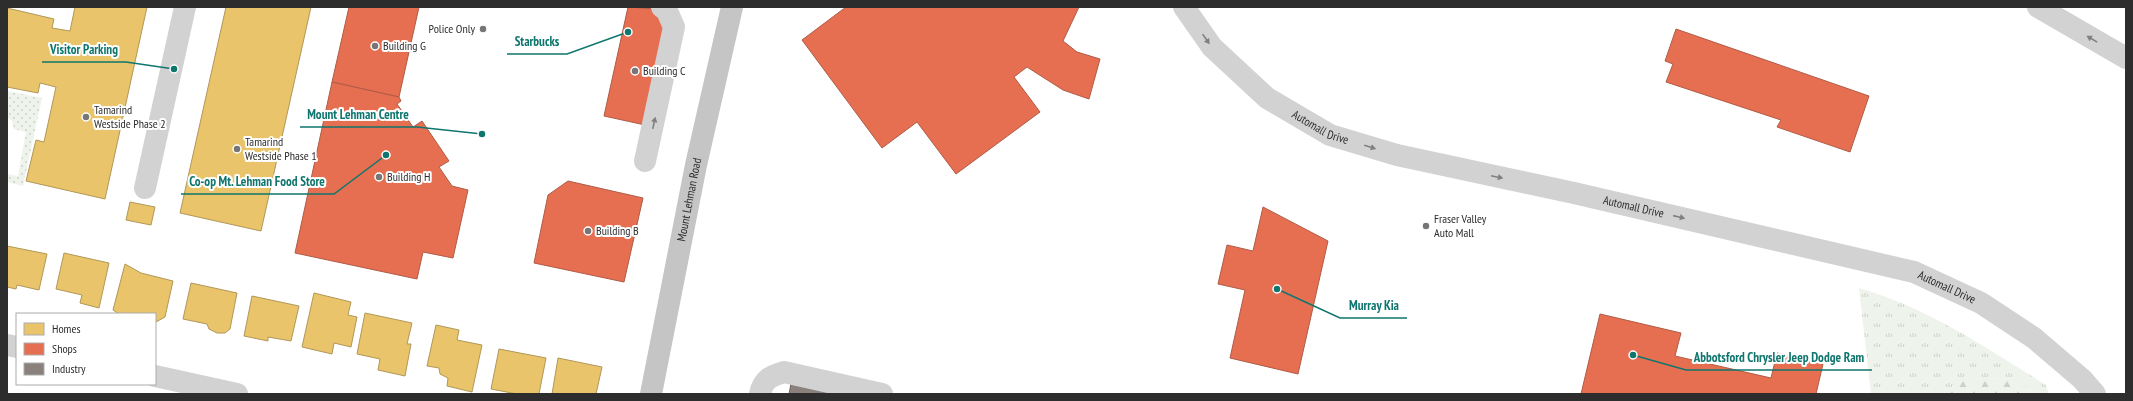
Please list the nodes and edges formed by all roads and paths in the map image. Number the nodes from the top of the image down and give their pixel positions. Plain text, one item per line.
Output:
1 (185, 7) edge
2 (662, 7) edge
3 (732, 7) edge
4 (1184, 7) edge
5 (2038, 7) edge
6 (2126, 58) edge
7 (645, 161) dead end
8 (145, 188) dead end
9 (156, 376) edge
10 (238, 394) edge
11 (651, 394) edge
12 (760, 394) edge
13 (882, 394) edge
14 (2095, 394) edge

1 - 8 street
7 -> 2 street
3 - 11 main road, Mount Lehman Road
4 -> 14 street, Automall Drive
6 -> 5 street
9 - 10 street
12 - 13 street

